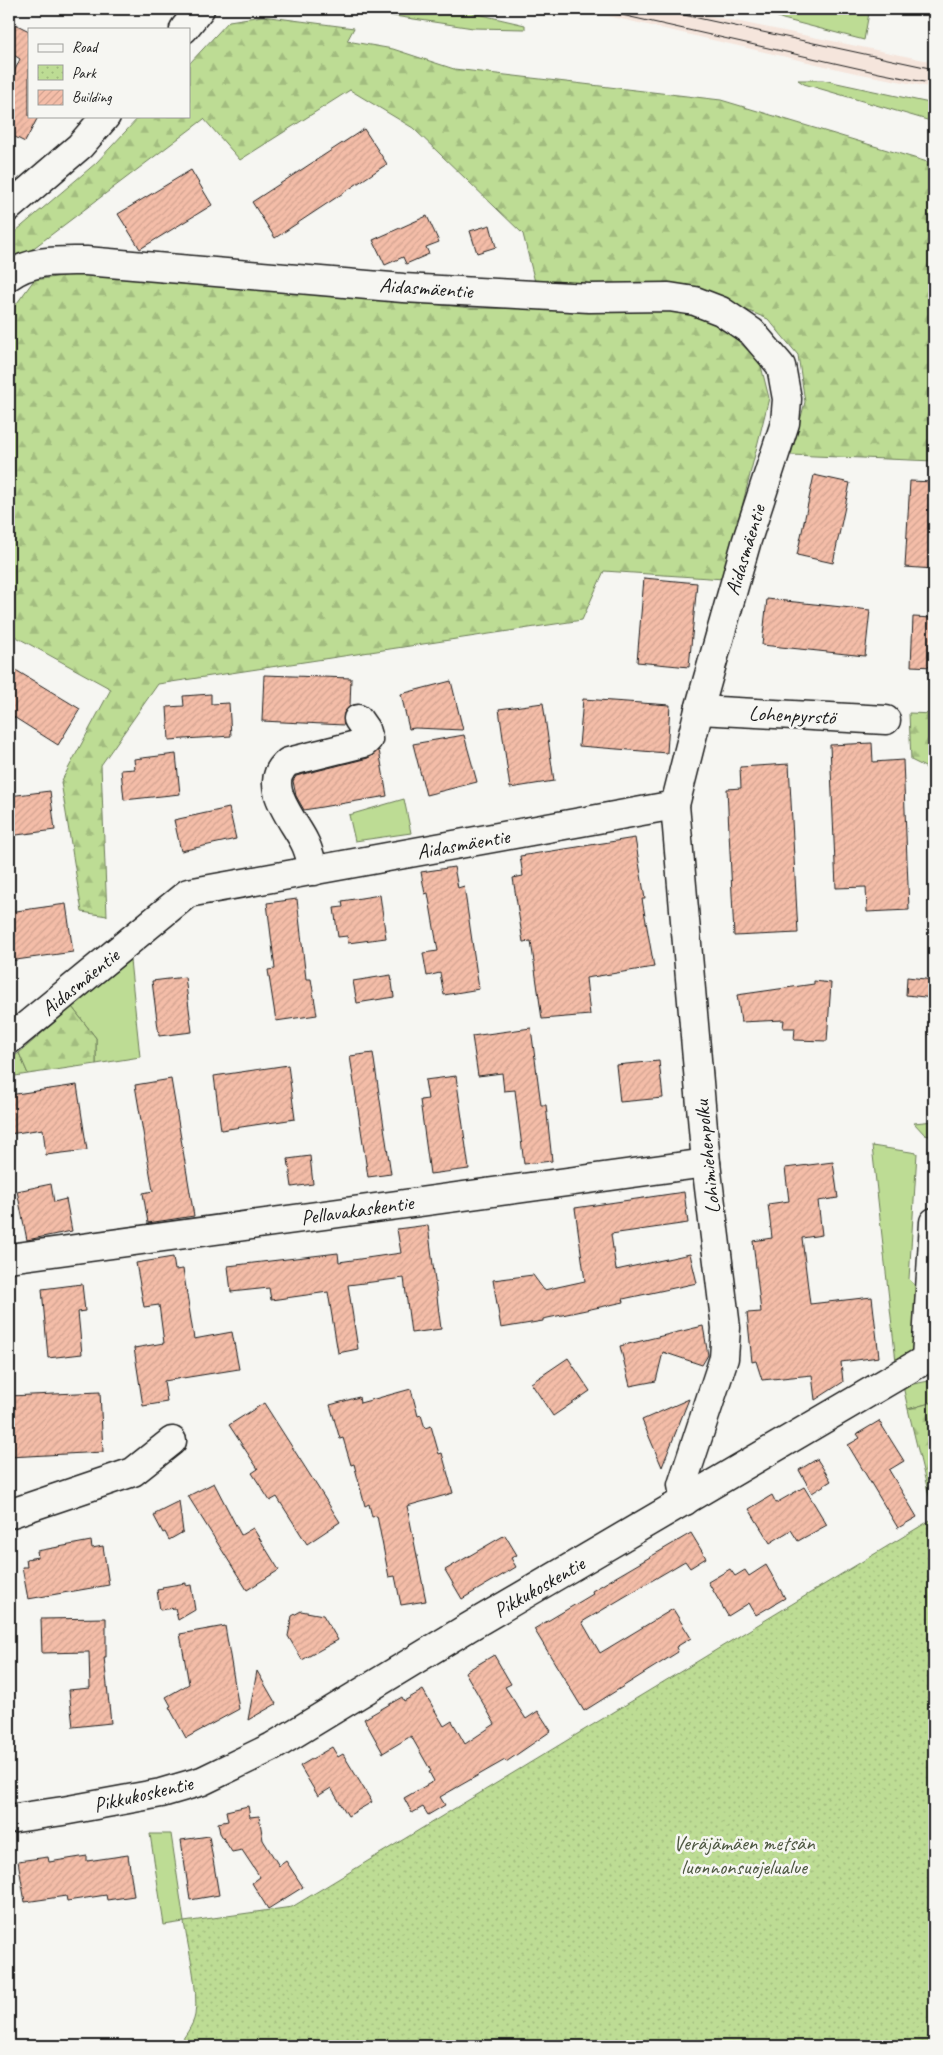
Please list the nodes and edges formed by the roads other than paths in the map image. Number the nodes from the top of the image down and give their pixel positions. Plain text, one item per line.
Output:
1 (104, 118) edge
2 (9, 207) edge
3 (9, 276) edge
4 (699, 710) junction
5 (358, 720) dead end
6 (886, 720) dead end
7 (675, 805) junction
8 (314, 870) junction
9 (9, 1040) edge
10 (706, 1163) junction
11 (934, 1222) edge
12 (9, 1258) edge
13 (930, 1360) edge
14 (172, 1441) dead end
15 (685, 1501) junction
16 (9, 1514) edge
17 (9, 1819) edge

1 - 2 street
3 - 4 street, Aidasmäentie
4 - 6 street, Lohenpyrstö
4 - 7 street, Aidasmäentie
5 - 8 street
7 - 8 street, Aidasmäentie
7 - 10 street, Lohimiehenpolku
8 - 9 street, Aidasmäentie
10 - 12 street, Pellavakaskentie
10 - 15 street, Lohimiehenpolku
11 - 13 street, Pikkukoskentie
13 - 15 street, Pikkukoskentie
14 - 16 street
15 - 17 street, Pikkukoskentie

